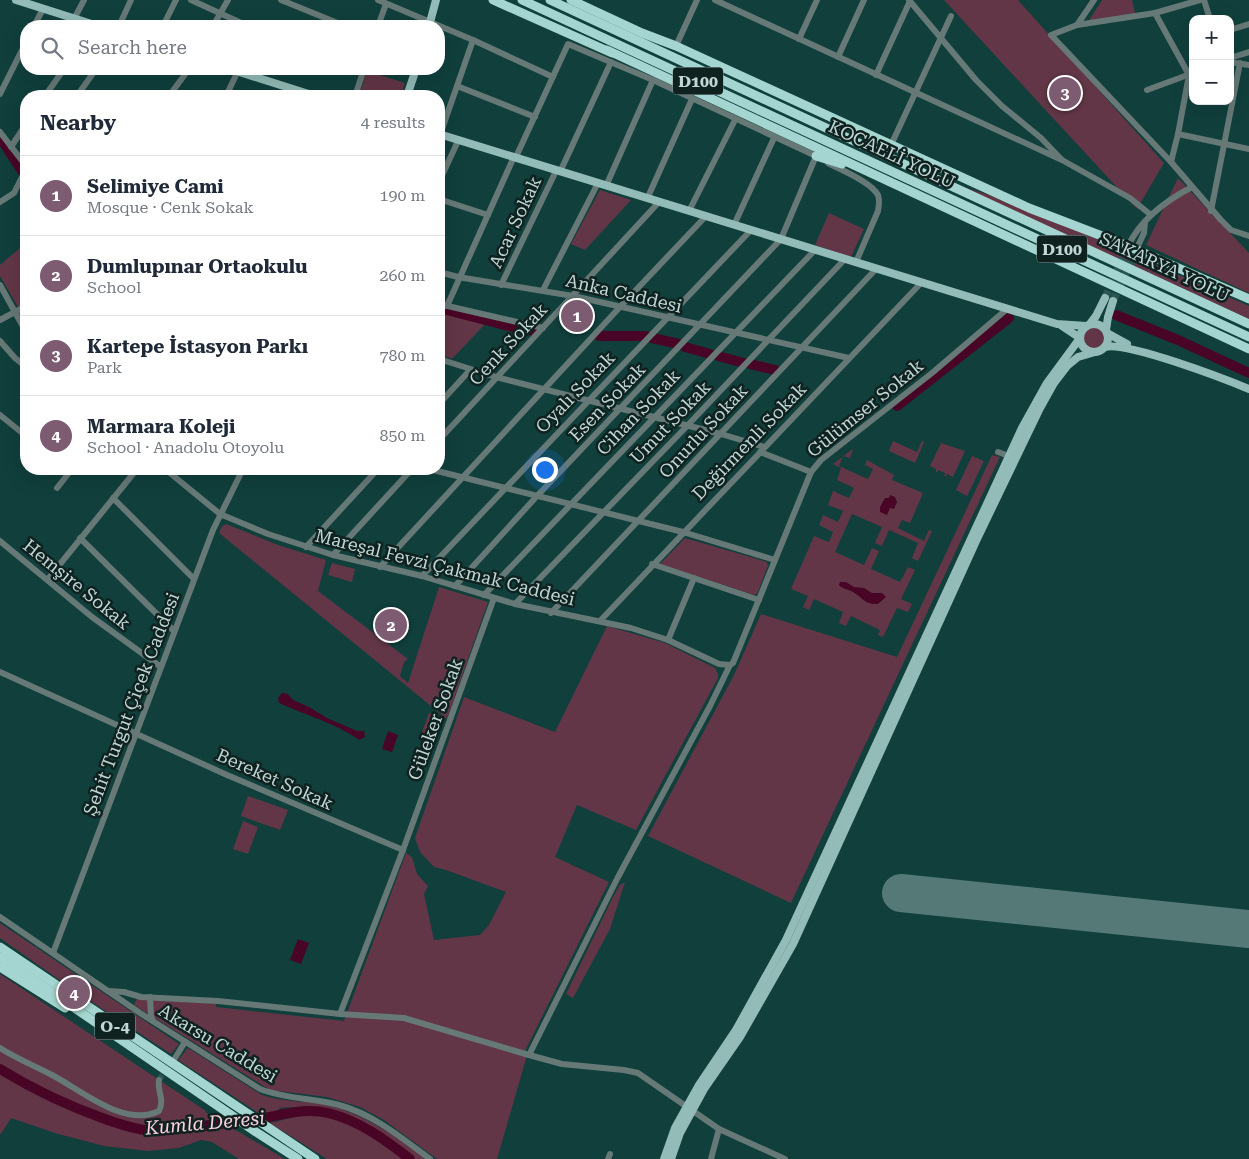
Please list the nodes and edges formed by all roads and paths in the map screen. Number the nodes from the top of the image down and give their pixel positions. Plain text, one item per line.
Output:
1 (16, 0) edge
2 (84, 0) edge
3 (131, 0) edge
4 (176, 0) edge
5 (191, 0) edge
6 (228, 0) edge
7 (281, 0) edge
8 (436, 0) edge
9 (493, 0) edge
10 (522, 0) edge
11 (550, 0) edge
12 (571, 0) edge
13 (697, 0) edge
14 (715, 0) edge
15 (816, 0) edge
16 (864, 0) edge
17 (909, 0) edge
18 (1094, 0) edge
19 (1200, 0) edge
20 (1204, 0) edge
21 (383, 1) edge
22 (43, 9) junction
23 (1155, 13) junction
24 (220, 14) junction
25 (1209, 15) edge
26 (951, 16) dead end
27 (74, 19) junction
28 (37, 20) edge
29 (77, 20) edge
30 (122, 20) edge
31 (166, 20) edge
32 (216, 20) edge
33 (234, 20) edge
34 (331, 20) edge
35 (379, 20) edge
36 (422, 20) edge
37 (431, 20) edge
38 (1249, 24) edge
39 (1076, 26) junction
40 (1234, 29) edge
41 (445, 30) edge
42 (642, 33) junction
43 (941, 38) junction
44 (799, 39) junction
45 (473, 40) junction
46 (676, 46) junction
47 (607, 50) junction
48 (1249, 52) edge
49 (20, 54) edge
50 (838, 58) junction
51 (1234, 58) edge
52 (1234, 61) edge
53 (611, 62) junction
54 (1240, 63) junction
55 (1249, 65) edge
56 (1189, 71) edge
57 (60, 75) edge
58 (92, 75) edge
59 (185, 75) edge
60 (232, 75) edge
61 (246, 75) edge
62 (362, 75) edge
63 (414, 75) edge
64 (876, 75) junction
65 (1189, 75) edge
66 (553, 77) junction
67 (653, 80) junction
68 (751, 81) junction
69 (1189, 83) edge
70 (457, 86) junction
71 (49, 90) edge
72 (81, 90) edge
73 (173, 90) edge
74 (228, 90) edge
75 (284, 90) edge
76 (357, 90) edge
77 (409, 90) edge
78 (1147, 90) dead end
79 (914, 93) junction
80 (0, 94) edge
81 (753, 94) junction
82 (692, 98) junction
83 (745, 102) junction
84 (535, 117) junction
85 (445, 119) edge
86 (735, 120) junction
87 (0, 132) edge
88 (1033, 132) junction
89 (20, 133) edge
90 (1178, 134) junction
91 (843, 136) junction
92 (445, 137) edge
93 (774, 138) junction
94 (458, 141) junction
95 (1026, 144) junction
96 (1223, 144) junction
97 (891, 145) junction
98 (11, 147) junction
99 (1249, 149) edge
100 (816, 156) junction
101 (514, 159) junction
102 (20, 160) edge
103 (1062, 160) junction
104 (1171, 162) junction
105 (909, 167) junction
106 (445, 169) edge
107 (558, 172) junction
108 (870, 172) junction
109 (20, 182) edge
110 (602, 184) junction
111 (1192, 187) junction
112 (1000, 194) junction
113 (647, 199) junction
114 (445, 201) edge
115 (0, 202) edge
116 (660, 202) junction
117 (689, 211) junction
118 (1211, 211) junction
119 (1150, 214) junction
120 (488, 215) junction
121 (706, 216) junction
122 (734, 225) junction
123 (750, 230) junction
124 (1249, 234) edge
125 (781, 239) junction
126 (1132, 248) junction
127 (815, 250) junction
128 (845, 259) junction
129 (856, 262) junction
130 (876, 269) junction
131 (445, 274) edge
132 (458, 277) junction
133 (921, 283) junction
134 (0, 284) edge
135 (502, 285) junction
136 (543, 290) junction
137 (573, 296) junction
138 (1105, 298) tunnel mouth
139 (1249, 299) edge
140 (1114, 302) tunnel mouth
141 (447, 306) joint
142 (619, 308) junction
143 (20, 310) edge
144 (1007, 310) junction
145 (16, 312) junction
146 (666, 318) junction
147 (0, 320) edge
148 (20, 320) edge
149 (1249, 324) edge
150 (1088, 325) junction
151 (701, 326) junction
152 (1062, 326) junction
153 (543, 328) junction
154 (1106, 332) junction
155 (734, 333) junction
156 (1249, 337) edge
157 (1080, 338) junction
158 (0, 341) edge
159 (769, 341) junction
160 (1105, 347) junction
161 (802, 348) junction
162 (1249, 349) edge
163 (1095, 352) junction
164 (849, 358) junction
165 (445, 361) edge
166 (20, 362) edge
167 (470, 370) junction
168 (496, 377) junction
169 (1249, 385) edge
170 (1249, 389) edge
171 (544, 390) junction
172 (445, 397) edge
173 (587, 401) junction
174 (620, 410) junction
175 (0, 415) edge
176 (654, 418) junction
177 (687, 426) junction
178 (20, 431) edge
179 (445, 433) edge
180 (721, 434) junction
181 (762, 449) junction
182 (998, 452) dead end
183 (1009, 456) junction
184 (811, 472) junction
185 (445, 473) edge
186 (67, 475) edge
187 (132, 475) edge
188 (173, 475) edge
189 (240, 475) edge
190 (372, 475) edge
191 (406, 475) edge
192 (463, 478) junction
193 (57, 488) dead end
194 (505, 488) junction
195 (537, 496) junction
196 (113, 498) junction
197 (570, 505) junction
198 (603, 513) junction
199 (220, 514) junction
200 (637, 522) junction
201 (683, 532) junction
202 (80, 538) junction
203 (0, 541) edge
204 (306, 547) junction
205 (333, 555) junction
206 (775, 560) junction
207 (652, 564) junction
208 (380, 567) junction
209 (422, 576) junction
210 (694, 578) junction
211 (48, 579) junction
212 (194, 579) junction
213 (455, 586) junction
214 (484, 595) junction
215 (494, 598) junction
216 (760, 600) junction
217 (515, 604) junction
218 (551, 612) junction
219 (600, 621) junction
220 (174, 631) junction
221 (668, 640) junction
222 (730, 665) junction
223 (161, 667) junction
224 (0, 672) edge
225 (136, 733) junction
226 (403, 850) junction
227 (0, 917) edge
228 (0, 947) edge
229 (53, 953) junction
230 (0, 957) edge
231 (0, 967) edge
232 (108, 991) junction
233 (150, 998) junction
234 (340, 1014) junction
235 (156, 1024) junction
236 (185, 1042) junction
237 (0, 1048) edge
238 (136, 1050) junction
239 (529, 1055) junction
240 (175, 1058) tunnel mouth
241 (159, 1080) tunnel mouth
242 (690, 1108) junction
243 (719, 1129) junction
244 (298, 1159) edge
245 (315, 1159) edge
246 (430, 1159) edge
247 (664, 1159) edge
248 (671, 1159) edge
249 (711, 1159) edge
250 (785, 1159) edge

1 - 22 main road
2 - 27 street
3 - 30 street
4 - 31 street
5 - 24 street
6 - 24 street
7 - 34 street
8 - 37 main road
9 - 47 highway
10 - 83 highway, KOCAELİ YOLU / D100
11 - 81 highway, SAKARYA YOLU / D100
12 - 42 highway
13 - 46 street
14 - 44 street
15 - 44 street
16 - 50 street
17 - 43 street
17 - 64 street
18 - 39 street
19 - 23 street
20 - 25 street
21 - 35 street
21 - 36 street
22 - 27 main road
22 - 28 street
23 - 39 street
23 - 56 street
24 - 32 street
24 - 33 street
26 - 43 street
27 - 29 main road
38 - 40 street
39 - 104 street
41 - 45 street
42 - 46 highway
42 - 81 highway
43 - 79 street
43 - 88 street
44 - 50 street
45 - 66 street
45 - 70 street
46 - 68 highway
47 - 83 highway
47 - 108 highway
48 - 51 street
49 - 80 street
50 - 64 street
52 - 54 street
53 - 66 street
53 - 67 street
53 - 107 street, Acar Sokak
54 - 55 street
54 - 96 street
57 - 71 street
58 - 72 street
59 - 73 street
60 - 74 street
61 - 75 main road
62 - 76 street
63 - 77 main road
64 - 79 street
65 - 78 street
66 - 84 street
67 - 82 street
67 - 110 street
68 - 91 highway
68 - 97 highway
69 - 90 street
70 - 84 street
70 - 85 street
79 - 95 street
79 - 97 street
81 - 91 highway, SAKARYA YOLU / D100
82 - 86 street
82 - 113 street
83 - 156 highway, KOCAELİ YOLU / D100
84 - 101 street
86 - 93 street
86 - 117 street
87 - 98 street
88 - 95 street
88 - 103 street
89 - 98 street
90 - 96 street
90 - 104 street
91 - 105 highway, SAKARYA YOLU / D100
92 - 94 main road
93 - 100 street
93 - 122 street
94 - 101 main road
94 - 106 street
95 - 103 street
96 - 99 street
96 - 118 street
97 - 112 highway
98 - 102 street
100 - 108 highway
100 - 125 street, Esen Sokak
100 - 129 street
101 - 107 main road
101 - 120 street
103 - 119 street
104 - 111 street
105 - 112 highway
105 - 149 highway, SAKARYA YOLU / D100
107 - 110 main road
107 - 135 street, Acar Sokak
108 - 162 highway
109 - 115 street
110 - 113 main road
110 - 136 street
111 - 118 street
111 - 119 street
112 - 126 highway
113 - 116 main road
114 - 120 street
116 - 117 main road
116 - 137 street, Cenk Sokak
117 - 121 main road
118 - 124 street
119 - 126 street
120 - 132 street
121 - 122 main road
121 - 142 street
122 - 123 main road
123 - 125 main road
123 - 146 street, Oyalı Sokak
125 - 127 main road
125 - 151 street, Esen Sokak
126 - 139 highway
127 - 128 main road
127 - 155 street, Cihan Sokak
128 - 129 main road
128 - 159 street, Umut Sokak
129 - 130 main road
130 - 133 main road
130 - 161 street, Onurlu Sokak
131 - 132 street, Anka Caddesi
132 - 135 street, Anka Caddesi
132 - 141 street
133 - 144 main road
133 - 164 street, Değirmenli Sokak
134 - 145 street
135 - 136 street, Anka Caddesi
136 - 137 street, Anka Caddesi
137 - 142 street, Anka Caddesi
137 - 153 street, Cenk Sokak
138 - 150 main road
140 - 154 main road
141 - 153 street
142 - 146 street, Anka Caddesi
142 - 171 street
143 - 145 street
144 - 152 main road
144 - 184 street, Gülümser Sokak
145 - 147 street
145 - 148 street
146 - 151 street, Anka Caddesi
146 - 173 street, Oyalı Sokak
150 - 152 main road
150 - 154 main road
150 - 157 main road
151 - 155 street, Anka Caddesi
151 - 174 street, Esen Sokak
152 - 157 main road
153 - 168 street, Cenk Sokak
154 - 160 main road
154 - 169 main road
155 - 159 street, Anka Caddesi
155 - 176 street, Cihan Sokak
157 - 163 main road
157 - 183 main road
158 - 166 street
159 - 161 street, Anka Caddesi
159 - 177 street, Umut Sokak
160 - 163 main road
160 - 170 main road
161 - 164 street, Anka Caddesi
161 - 180 street, Onurlu Sokak
163 - 242 main road
164 - 181 street, Değirmenli Sokak
165 - 167 street
167 - 168 street
167 - 172 street
168 - 171 street
168 - 179 street, Cenk Sokak
171 - 173 street
171 - 192 street
173 - 174 street
173 - 194 street, Oyalı Sokak
174 - 176 street
174 - 195 street, Esen Sokak
175 - 178 street
176 - 177 street
176 - 197 street, Cihan Sokak
177 - 180 street
177 - 198 street, Umut Sokak
180 - 181 street
180 - 200 street, Onurlu Sokak
181 - 184 street
181 - 201 street, Değirmenli Sokak
182 - 183 street
183 - 242 main road
184 - 206 street, Gülümser Sokak
185 - 192 street
186 - 193 street
187 - 196 street
188 - 199 street, Mareşal Fevzi Çakmak Caddesi
189 - 199 street, Şehit Turgut Çiçek Caddesi
190 - 204 street
191 - 205 street
192 - 194 street
192 - 208 street
194 - 195 street
194 - 209 street, Oyalı Sokak
195 - 197 street
195 - 213 street, Esen Sokak
196 - 202 street
196 - 212 street
197 - 198 street
197 - 214 street, Cihan Sokak
198 - 200 street
198 - 217 street, Umut Sokak
199 - 204 street, Mareşal Fevzi Çakmak Caddesi
199 - 212 street, Şehit Turgut Çiçek Caddesi
200 - 201 street
200 - 218 street, Onurlu Sokak
201 - 206 street
201 - 207 street, Değirmenli Sokak
202 - 211 street
202 - 220 street
203 - 211 street, Hemşire Sokak
204 - 205 street, Mareşal Fevzi Çakmak Caddesi
205 - 208 street, Mareşal Fevzi Çakmak Caddesi
206 - 216 street, Gülümser Sokak
207 - 210 street
207 - 219 street, Değirmenli Sokak
208 - 209 street, Mareşal Fevzi Çakmak Caddesi
209 - 213 street, Mareşal Fevzi Çakmak Caddesi
210 - 216 street
210 - 221 street
211 - 223 street, Hemşire Sokak
212 - 220 street, Şehit Turgut Çiçek Caddesi
213 - 214 street, Mareşal Fevzi Çakmak Caddesi
214 - 215 street, Mareşal Fevzi Çakmak Caddesi
215 - 217 street, Mareşal Fevzi Çakmak Caddesi
215 - 226 street, Güleker Sokak
216 - 222 street, Gülümser Sokak
217 - 218 street, Mareşal Fevzi Çakmak Caddesi
218 - 219 street, Mareşal Fevzi Çakmak Caddesi
219 - 221 street, Mareşal Fevzi Çakmak Caddesi
220 - 223 street, Şehit Turgut Çiçek Caddesi
221 - 222 street, Mareşal Fevzi Çakmak Caddesi
222 - 239 street, Gülümser Sokak
223 - 225 street, Şehit Turgut Çiçek Caddesi
224 - 225 street, Bereket Sokak
225 - 226 street, Bereket Sokak
225 - 229 street, Şehit Turgut Çiçek Caddesi
226 - 234 street, Güleker Sokak
227 - 229 street, Akarsu Caddesi
228 - 245 highway, O-4
229 - 232 street, Akarsu Caddesi
230 - 238 highway, O-4
231 - 238 highway
232 - 233 street
232 - 235 street, Akarsu Caddesi
233 - 234 street
233 - 235 street
234 - 239 street
235 - 236 street, Akarsu Caddesi
236 - 240 street
236 - 246 street, Akarsu Caddesi
237 - 241 street
238 - 244 highway, O-4
239 - 242 street
242 - 243 street
242 - 247 main road
242 - 248 main road
243 - 249 street
243 - 250 street

